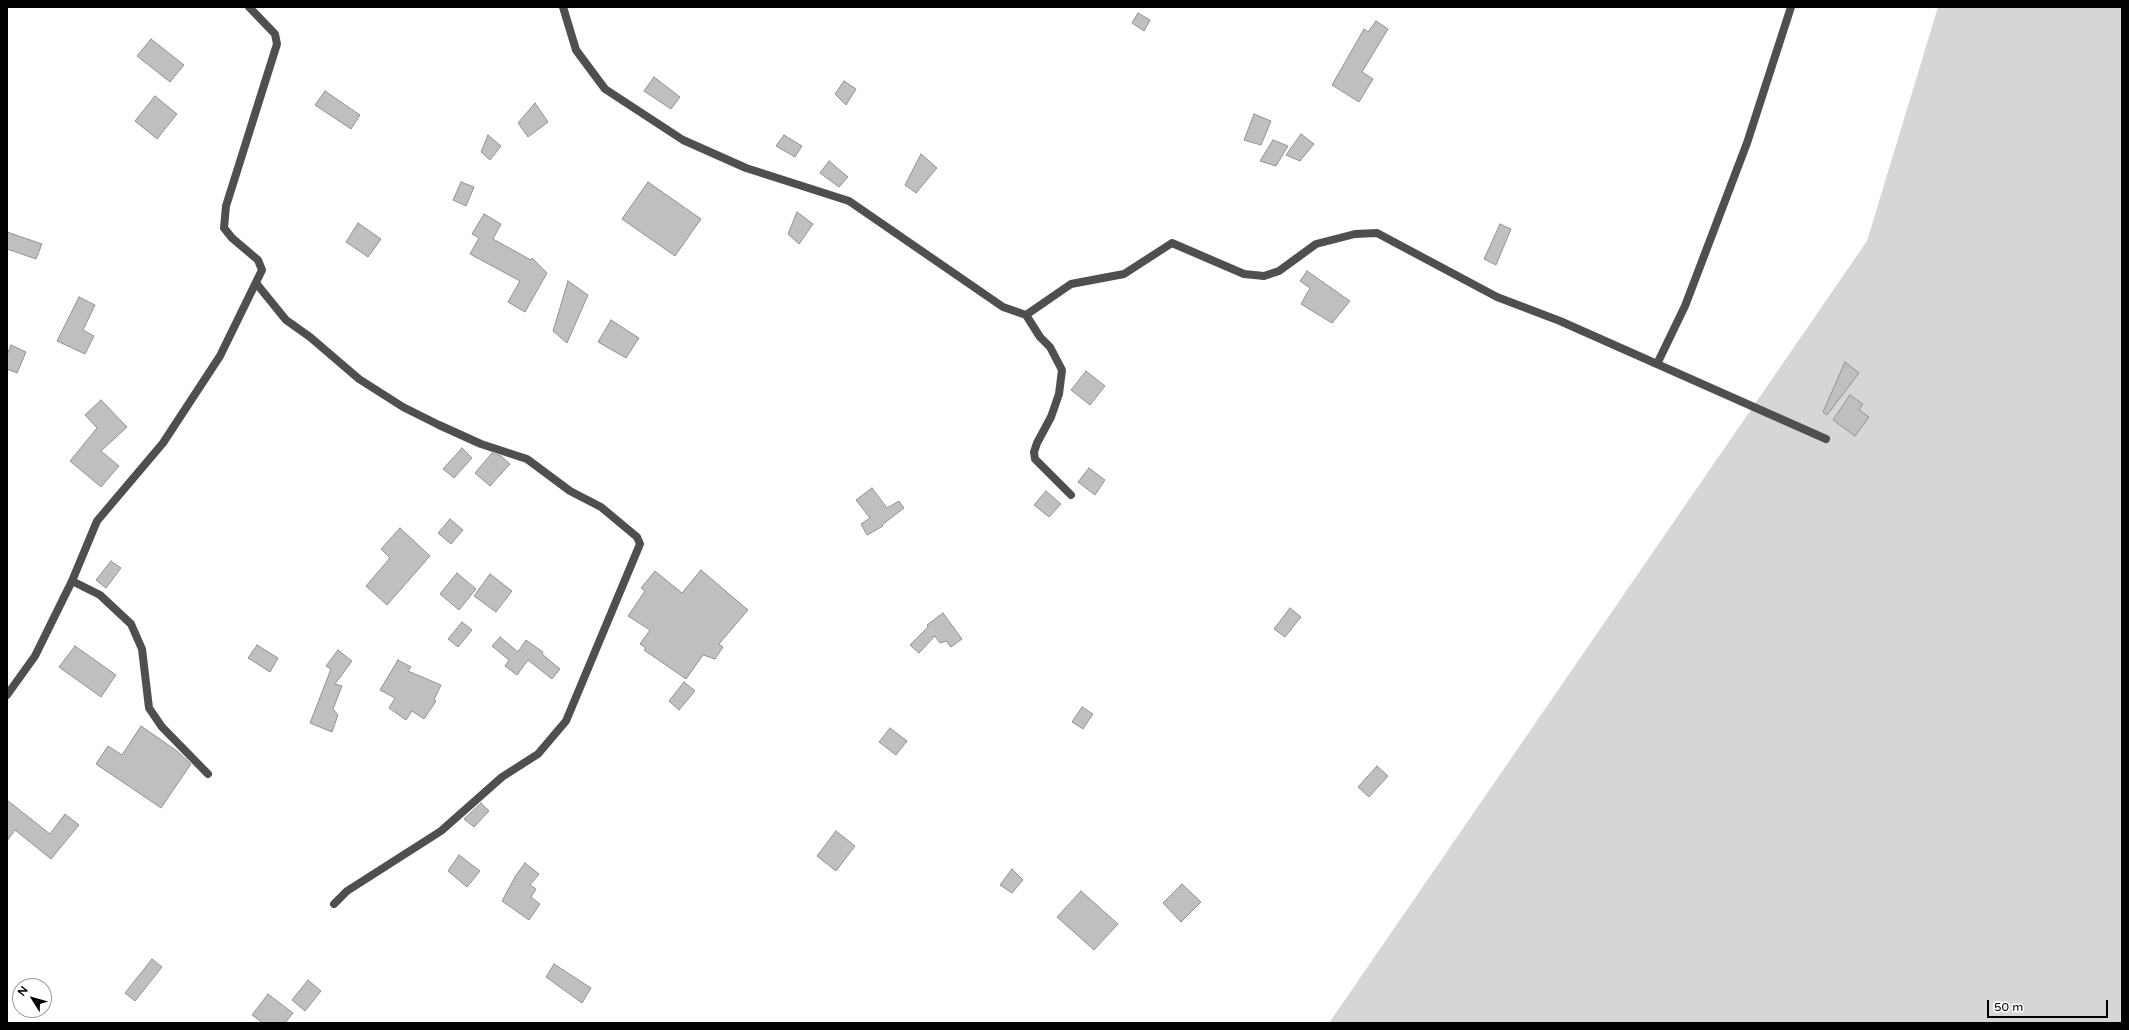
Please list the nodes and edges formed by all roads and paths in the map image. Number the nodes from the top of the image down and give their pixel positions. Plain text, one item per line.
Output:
1 (249, 7) edge
2 (563, 7) edge
3 (1791, 7) edge
4 (256, 284) junction
5 (1026, 315) junction
6 (1657, 364) junction
7 (1826, 439) dead end
8 (1071, 495) dead end
9 (72, 581) junction
10 (7, 695) edge
11 (208, 774) dead end
12 (334, 904) dead end

1 - 4 street
2 - 5 street
3 - 6 street
4 - 9 street
4 - 12 street
5 - 6 street
5 - 8 street
6 - 7 street
9 - 10 street
9 - 11 street

